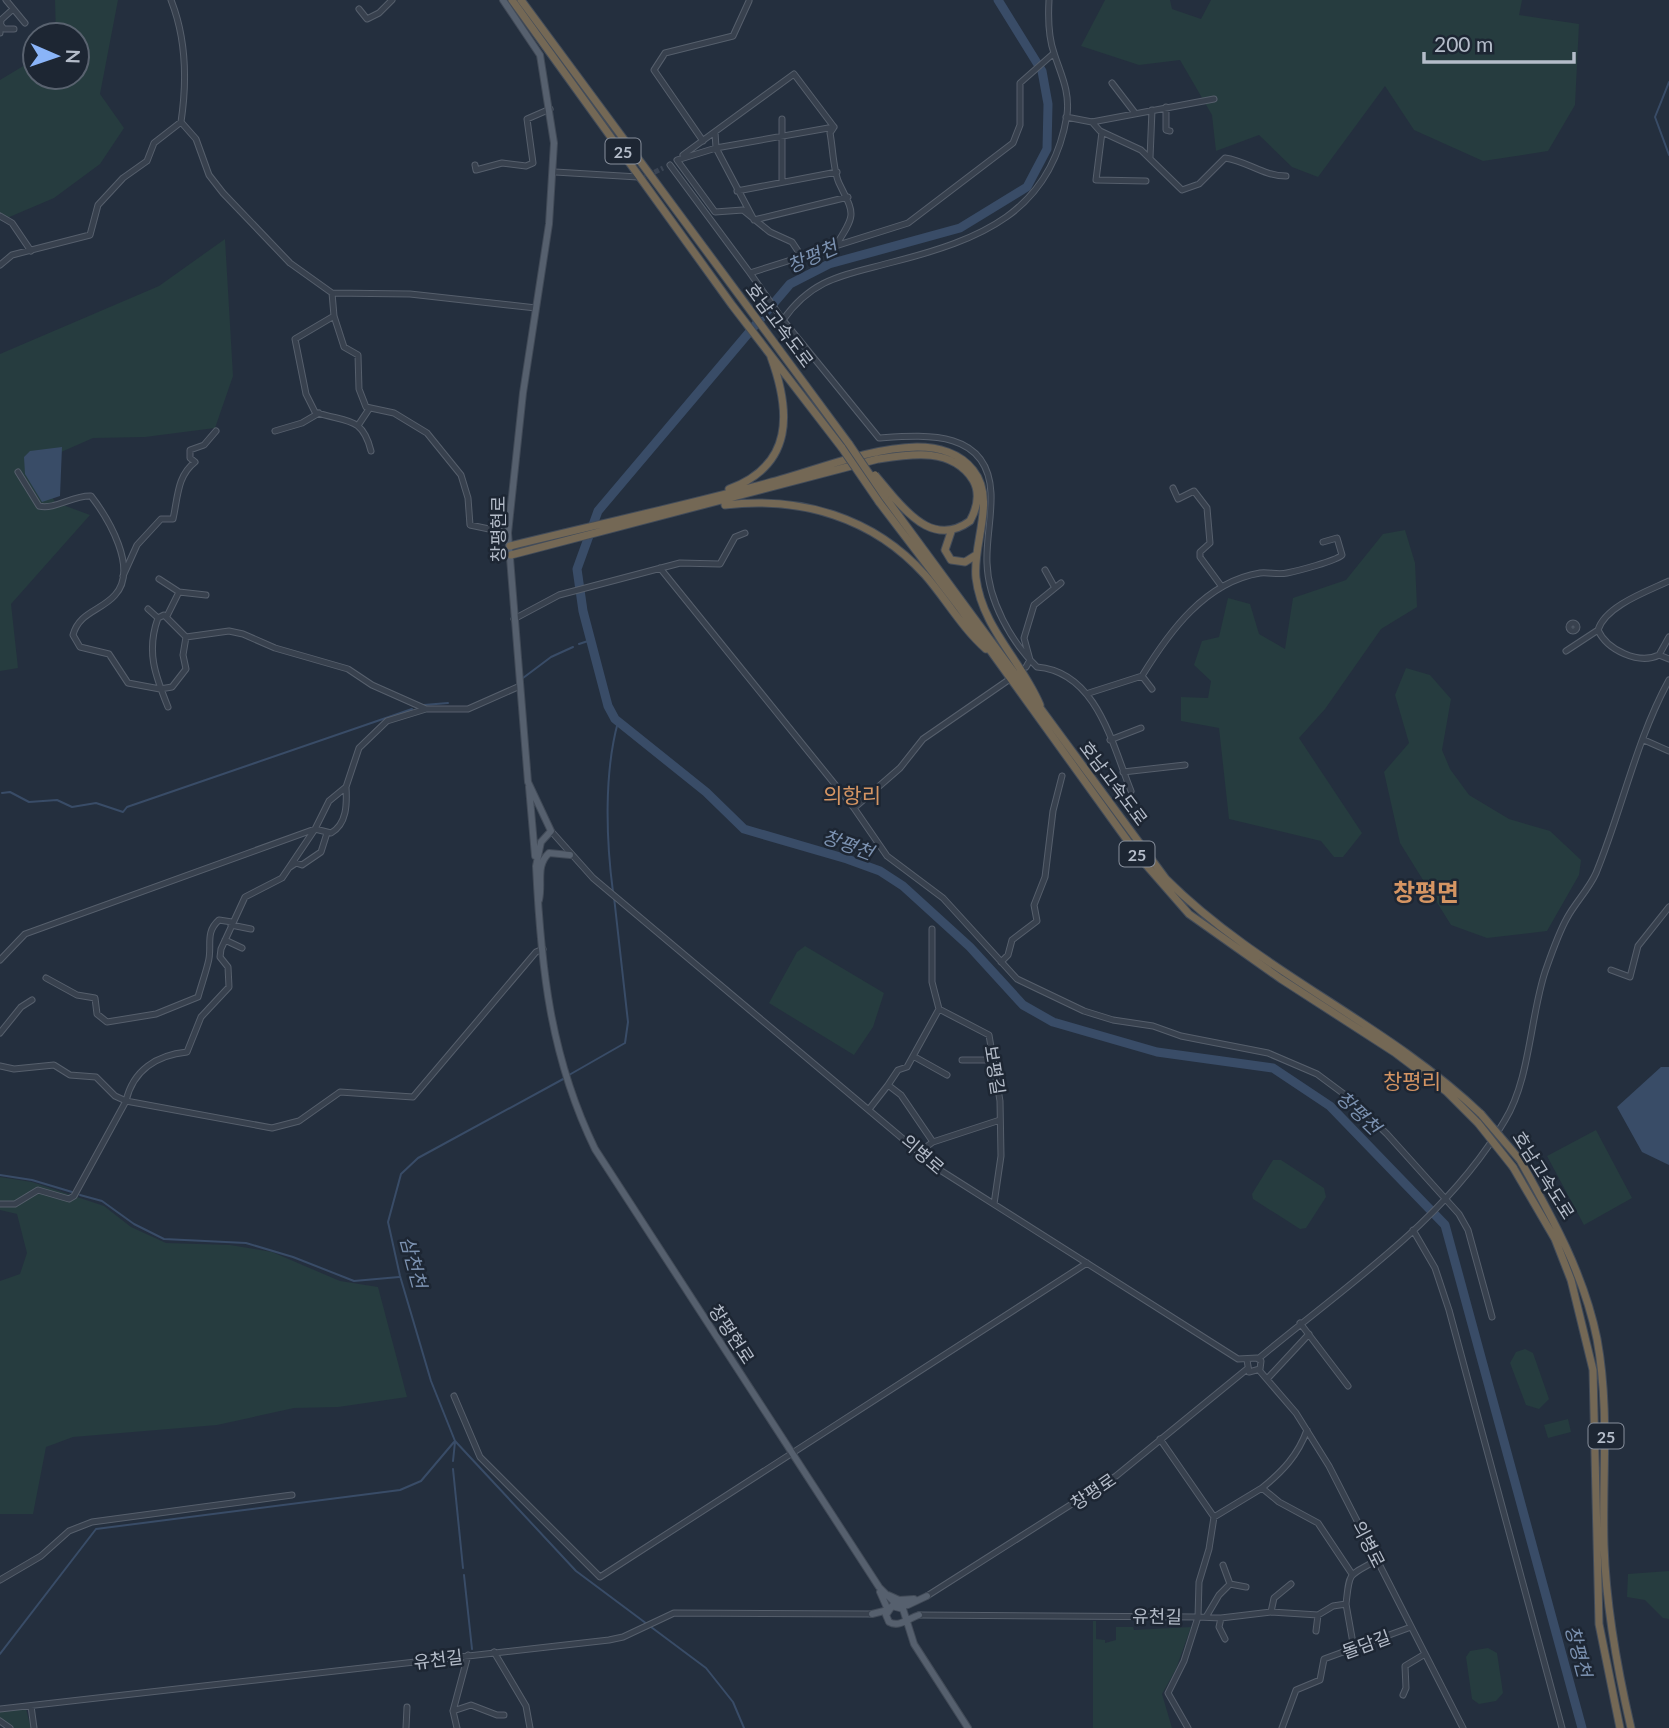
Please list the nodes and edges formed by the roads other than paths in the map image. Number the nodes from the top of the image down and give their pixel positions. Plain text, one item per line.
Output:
1 (6, 0) edge
2 (171, 0) edge
3 (392, 0) edge
4 (503, 0) edge
5 (512, 0) edge
6 (521, 0) edge
7 (1049, 0) edge
8 (749, 1) edge
9 (359, 9) dead end
10 (12, 10) junction
11 (23, 21) edge
12 (1, 25) edge
13 (14, 29) dead end
14 (0, 33) edge
15 (1054, 54) junction
16 (1112, 83) dead end
17 (1214, 99) dead end
18 (1166, 107) junction
19 (550, 109) junction
20 (1152, 110) junction
21 (1135, 113) junction
22 (1066, 117) junction
23 (782, 119) dead end
24 (181, 122) junction
25 (1092, 122) junction
26 (834, 128) junction
27 (1170, 131) dead end
28 (715, 132) junction
29 (1102, 132) junction
30 (782, 139) junction
31 (703, 141) junction
32 (716, 148) junction
33 (1150, 158) junction
34 (677, 160) junction
35 (475, 165) dead end
36 (670, 165) junction
37 (663, 168) tunnel mouth
38 (555, 172) junction
39 (837, 172) junction
40 (1286, 176) dead end
41 (641, 179) tunnel mouth
42 (1146, 181) dead end
43 (782, 182) junction
44 (737, 191) junction
45 (848, 197) junction
46 (0, 216) edge
47 (754, 219) junction
48 (836, 246) junction
49 (31, 251) junction
50 (802, 257) junction
51 (0, 265) edge
52 (750, 273) junction
53 (332, 293) junction
54 (536, 308) junction
55 (334, 316) junction
56 (782, 318) junction
57 (772, 347) junction
58 (369, 410) junction
59 (319, 413) junction
60 (359, 424) junction
61 (216, 431) dead end
62 (275, 431) dead end
63 (846, 446) junction
64 (371, 451) dead end
65 (18, 472) dead end
66 (1173, 488) dead end
67 (885, 497) junction
68 (693, 506) junction
69 (951, 531) junction
70 (508, 533) junction
71 (745, 533) dead end
72 (1323, 542) dead end
73 (510, 546) junction
74 (511, 555) junction
75 (976, 555) junction
76 (660, 568) junction
77 (1045, 570) dead end
78 (121, 579) junction
79 (159, 579) dead end
80 (1669, 581) edge
81 (1061, 583) dead end
82 (1222, 587) junction
83 (1055, 588) junction
84 (179, 592) junction
85 (206, 595) dead end
86 (148, 609) dead end
87 (167, 616) junction
88 (158, 618) junction
89 (514, 619) junction
90 (1575, 630) dead end
91 (1598, 631) junction
92 (186, 637) junction
93 (1669, 637) edge
94 (1581, 640) junction
95 (1566, 651) dead end
96 (1659, 654) junction
97 (996, 658) junction
98 (1669, 659) edge
99 (1030, 660) junction
100 (1026, 667) dead end
101 (1142, 676) junction
102 (1669, 680) edge
103 (1007, 681) dead end
104 (520, 686) junction
105 (160, 689) junction
106 (1152, 689) dead end
107 (1089, 693) junction
108 (168, 707) dead end
109 (426, 709) junction
110 (1046, 718) junction
111 (1141, 728) dead end
112 (1110, 740) junction
113 (1644, 740) junction
114 (1669, 751) edge
115 (1185, 765) dead end
116 (1124, 772) junction
117 (1062, 776) dead end
118 (528, 782) junction
119 (346, 787) junction
120 (1131, 791) dead end
121 (855, 808) junction
122 (315, 829) junction
123 (551, 831) junction
124 (327, 833) junction
125 (570, 855) junction
126 (536, 866) junction
127 (289, 867) junction
128 (538, 906) junction
129 (1669, 907) edge
130 (232, 924) junction
131 (250, 929) dead end
132 (932, 929) dead end
133 (225, 940) junction
134 (242, 948) dead end
135 (543, 949) junction
136 (0, 960) edge
137 (1001, 962) junction
138 (1611, 970) dead end
139 (46, 978) dead end
140 (32, 1000) dead end
141 (939, 1009) junction
142 (0, 1033) edge
143 (913, 1056) junction
144 (962, 1060) dead end
145 (992, 1060) junction
146 (0, 1066) edge
147 (947, 1075) dead end
148 (888, 1085) junction
149 (126, 1101) junction
150 (870, 1108) junction
151 (1480, 1119) junction
152 (1000, 1120) junction
153 (933, 1143) junction
154 (919, 1152) junction
155 (1445, 1199) junction
156 (0, 1204) edge
157 (994, 1204) junction
158 (1414, 1228) junction
159 (1087, 1263) junction
160 (1492, 1317) dead end
161 (1300, 1323) junction
162 (1309, 1334) junction
163 (1258, 1359) junction
164 (1247, 1360) junction
165 (1247, 1369) junction
166 (1259, 1370) junction
167 (1268, 1378) junction
168 (1348, 1385) dead end
169 (454, 1396) dead end
170 (1307, 1430) junction
171 (1160, 1439) junction
172 (791, 1453) junction
173 (1262, 1488) junction
174 (292, 1495) dead end
175 (1214, 1517) junction
176 (1377, 1560) junction
177 (1223, 1565) dead end
178 (1352, 1574) junction
179 (0, 1580) edge
180 (1230, 1584) junction
181 (1292, 1584) dead end
182 (878, 1587) junction
183 (1246, 1587) dead end
184 (927, 1596) junction
185 (1346, 1604) junction
186 (898, 1606) junction
187 (888, 1610) junction
188 (1271, 1612) junction
189 (872, 1614) junction
190 (919, 1615) junction
191 (1318, 1615) junction
192 (905, 1617) junction
193 (1198, 1617) junction
194 (1206, 1617) junction
195 (1221, 1618) junction
196 (888, 1620) junction
197 (896, 1625) junction
198 (1411, 1627) junction
199 (1316, 1631) dead end
200 (1225, 1639) dead end
201 (913, 1641) junction
202 (1354, 1649) junction
203 (494, 1652) junction
204 (1425, 1654) junction
205 (468, 1655) junction
206 (1403, 1695) dead end
207 (31, 1706) junction
208 (407, 1707) dead end
209 (0, 1709) edge
210 (453, 1711) junction
211 (504, 1715) dead end
212 (0, 1721) edge
213 (10, 1728) edge
214 (34, 1728) edge
215 (406, 1728) edge
216 (457, 1728) edge
217 (530, 1728) edge
218 (968, 1728) edge
219 (1188, 1728) edge
220 (1282, 1728) edge
221 (1463, 1728) edge
222 (1562, 1728) edge
223 (1620, 1728) edge
224 (1631, 1728) edge

1 - 10 street
2 - 24 street
3 - 9 street
4 - 19 main road, 창평현로
5 - 57 highway, 호남고속도로 / 25
6 - 57 highway, 호남고속도로 / 25
7 - 15 street
8 - 31 street
10 - 11 street
10 - 12 street
12 - 13 street
12 - 14 street
15 - 22 street
15 - 48 street
16 - 21 street
17 - 18 street
18 - 20 street
18 - 27 street
19 - 35 street
19 - 38 main road, 창평현로
20 - 21 street
20 - 33 street
21 - 25 street
22 - 25 street
22 - 56 street
23 - 30 street
24 - 49 street
24 - 53 street
25 - 29 street
26 - 28 street
26 - 30 street
26 - 39 street
28 - 31 street
28 - 32 street
29 - 33 street
29 - 42 street
30 - 32 street
30 - 43 street
31 - 34 street
32 - 34 street
32 - 44 street
33 - 40 street
34 - 36 street
34 - 47 street
36 - 37 street
36 - 52 street
38 - 41 street
38 - 54 main road, 창평현로
39 - 43 street
39 - 45 street
43 - 44 street
44 - 47 street
45 - 47 street
45 - 48 street
46 - 49 street
47 - 50 street
48 - 50 street
49 - 51 street
50 - 52 street
52 - 56 street
53 - 54 street
53 - 55 street
54 - 70 main road, 창평현로
55 - 58 street
55 - 59 street
56 - 99 street
57 - 63 highway, 호남고속도로 / 25
57 - 68 highway
58 - 60 street
58 - 70 street
59 - 60 street
59 - 62 street
60 - 64 street
61 - 78 street
63 - 67 highway, 호남고속도로 / 25, bridge
63 - 67 highway, 25, bridge
65 - 78 street
66 - 82 street
67 - 69 highway
67 - 97 highway, 호남고속도로 / 25
67 - 110 highway, 호남고속도로 / 25
68 - 69 highway
68 - 73 highway
68 - 74 highway
68 - 75 highway
68 - 97 highway
69 - 75 highway
70 - 73 main road, 창평현로
71 - 76 street
72 - 82 street
73 - 74 main road, 창평현로
74 - 89 main road, 창평현로
75 - 110 highway
76 - 89 street
76 - 121 street
77 - 83 street
78 - 105 street
79 - 84 street
80 - 91 street
81 - 83 street
82 - 101 street
83 - 99 street
84 - 85 street
84 - 87 street
86 - 88 street
87 - 88 street
87 - 92 street
88 - 105 street
89 - 104 main road, 창평현로
90 - 94 street
91 - 94 street
91 - 96 street
92 - 105 street
92 - 109 street
93 - 96 street
94 - 95 street
96 - 98 street
97 - 151 highway, 호남고속도로 / 25
99 - 100 street
99 - 107 street
101 - 106 street
101 - 107 street
102 - 113 street
103 - 121 street
104 - 109 street
104 - 118 main road, 창평현로
105 - 108 street
107 - 112 street
109 - 119 street
110 - 151 highway, 호남고속도로 / 25
111 - 112 street
112 - 116 street
113 - 114 street
113 - 155 street
115 - 116 street
116 - 120 street
117 - 137 street
118 - 123 main road, 창평현로
118 - 126 main road
119 - 122 street
119 - 124 street
121 - 137 street
122 - 124 street
122 - 127 street
122 - 136 street
123 - 125 street
123 - 126 main road
124 - 127 street
125 - 128 main road
125 - 150 street, 의병로
126 - 128 main road
127 - 130 street
128 - 135 main road
129 - 138 street
130 - 131 street
130 - 133 street
130 - 139 street
132 - 141 street
133 - 134 street
133 - 149 street
135 - 149 street
135 - 172 main road, 창평현로
137 - 155 street
140 - 142 street
141 - 143 street
141 - 145 street, 보평길
143 - 147 street
143 - 148 street
144 - 145 street
145 - 152 street, 보평길
146 - 149 street
148 - 150 street
148 - 153 street
149 - 156 street
150 - 154 street, 의병로
151 - 223 highway, 호남고속도로 / 25, bridge
151 - 224 highway, 호남고속도로 / 25, bridge
152 - 153 street, 보평길
152 - 157 street, 보평길
153 - 154 street, 보평길
154 - 157 street, 의병로
155 - 158 street
155 - 160 street
157 - 159 street, 의병로
158 - 161 street
158 - 222 street
159 - 164 street, 의병로
159 - 172 street
161 - 162 street
161 - 163 street
162 - 167 street
162 - 168 street
163 - 164 street
163 - 166 street
164 - 165 street
165 - 166 street
165 - 171 street, 창평로
166 - 167 street, 의병로
167 - 170 street, 의병로
169 - 172 street
170 - 173 street
170 - 176 street, 의병로
171 - 175 street
171 - 184 street, 창평로
172 - 182 main road, 창평현로
173 - 175 street
173 - 178 street
174 - 179 street
175 - 193 street, 유천길
176 - 178 street
176 - 198 street, 의병로
177 - 180 street
178 - 185 street
180 - 183 street
180 - 194 street
181 - 188 street
182 - 184 main road
182 - 186 main road
182 - 187 main road
182 - 189 main road
184 - 186 main road
184 - 192 main road
185 - 191 street
185 - 202 street
186 - 187 main road
186 - 192 main road
187 - 189 main road
187 - 196 main road
188 - 191 street
188 - 195 street
189 - 196 main road
189 - 203 street, 유천길
190 - 192 main road
190 - 193 street, 유천길
190 - 201 main road
191 - 199 street
192 - 197 main road
192 - 201 main road
193 - 194 street
193 - 219 street
194 - 195 street
195 - 200 street
196 - 197 main road
197 - 201 main road
198 - 202 street, 돌담길
198 - 204 street, 의병로
201 - 218 main road
202 - 220 street, 돌담길
203 - 205 street, 유천길
203 - 217 street
204 - 206 street
204 - 221 street, 의병로
205 - 207 street, 유천길
205 - 210 street
207 - 209 street, 유천길
207 - 214 street
208 - 215 street
210 - 211 street
210 - 216 street
212 - 213 street

